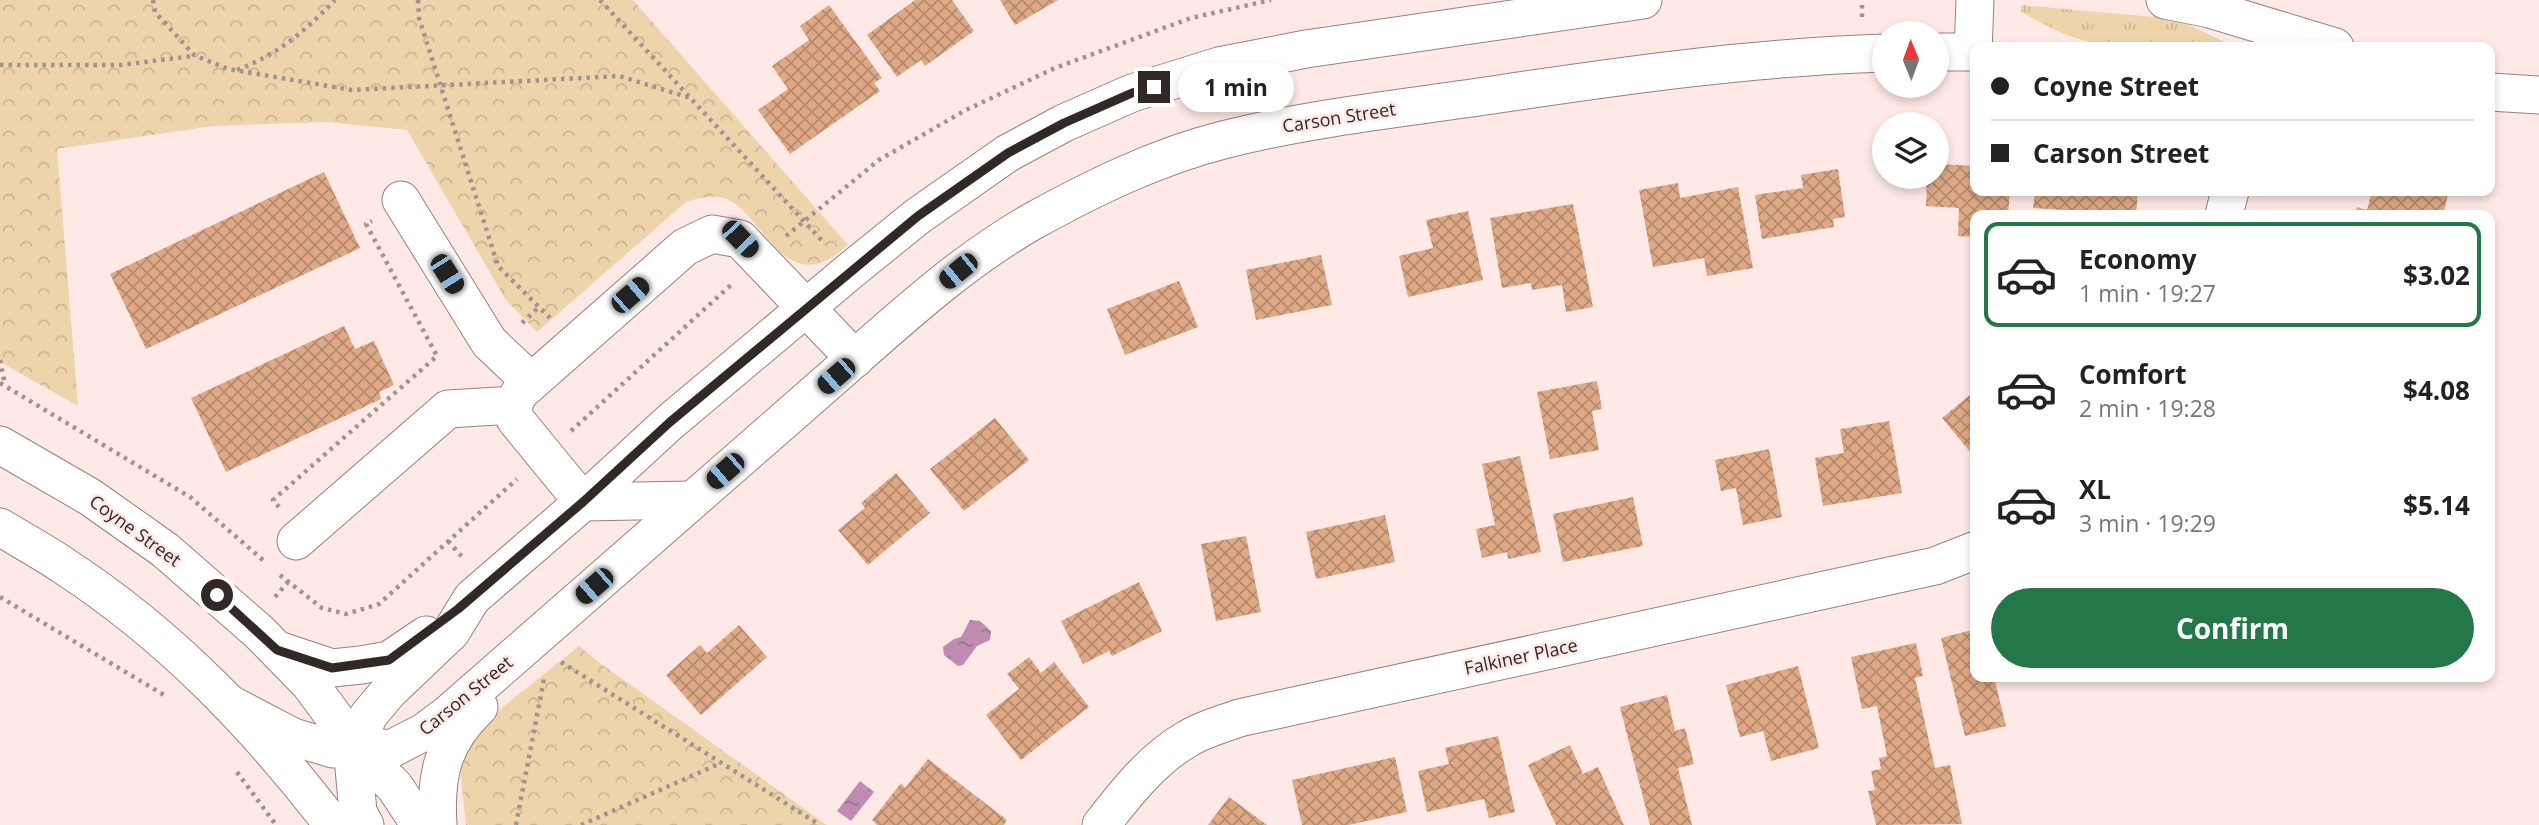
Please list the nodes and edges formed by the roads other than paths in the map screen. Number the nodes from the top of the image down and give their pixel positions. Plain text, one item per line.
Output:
1 (1643, 0) edge
2 (1976, 0) edge
3 (2165, 0) edge
4 (2268, 38) edge
5 (1975, 42) edge
6 (2298, 42) edge
7 (1950, 52) edge
8 (1970, 52) edge
9 (1872, 54) edge
10 (2495, 92) edge
11 (2539, 95) edge
12 (403, 203) road end
13 (806, 308) junction
14 (855, 359) junction
15 (522, 393) junction
16 (0, 445) edge
17 (691, 500) junction
18 (583, 502) junction
19 (0, 527) edge
20 (299, 538) road end
21 (1970, 552) edge
22 (472, 598) junction
23 (277, 650) junction
24 (532, 661) junction
25 (230, 704) junction
26 (357, 748) junction
27 (333, 825) edge
28 (365, 825) edge
29 (420, 825) edge
30 (438, 825) edge
31 (1101, 825) edge

1 - 13 street
2 - 5 street
3 - 4 street
4 - 6 street
7 - 8 street
9 - 14 street, Carson Street
10 - 11 street
12 - 15 street
13 - 14 street
13 - 15 street
13 - 18 street
14 - 17 street, Carson Street
15 - 18 street
15 - 20 street
16 - 23 street, Coyne Street
17 - 18 street
17 - 24 street, Carson Street
18 - 22 street
19 - 25 street
21 - 31 street, Falkiner Place
22 - 23 street
22 - 26 street
23 - 26 street, Coyne Street
24 - 26 street, Carson Street
24 - 30 street
25 - 26 street, Carson Street
25 - 27 street
26 - 28 street
26 - 29 street, Coyne Street

